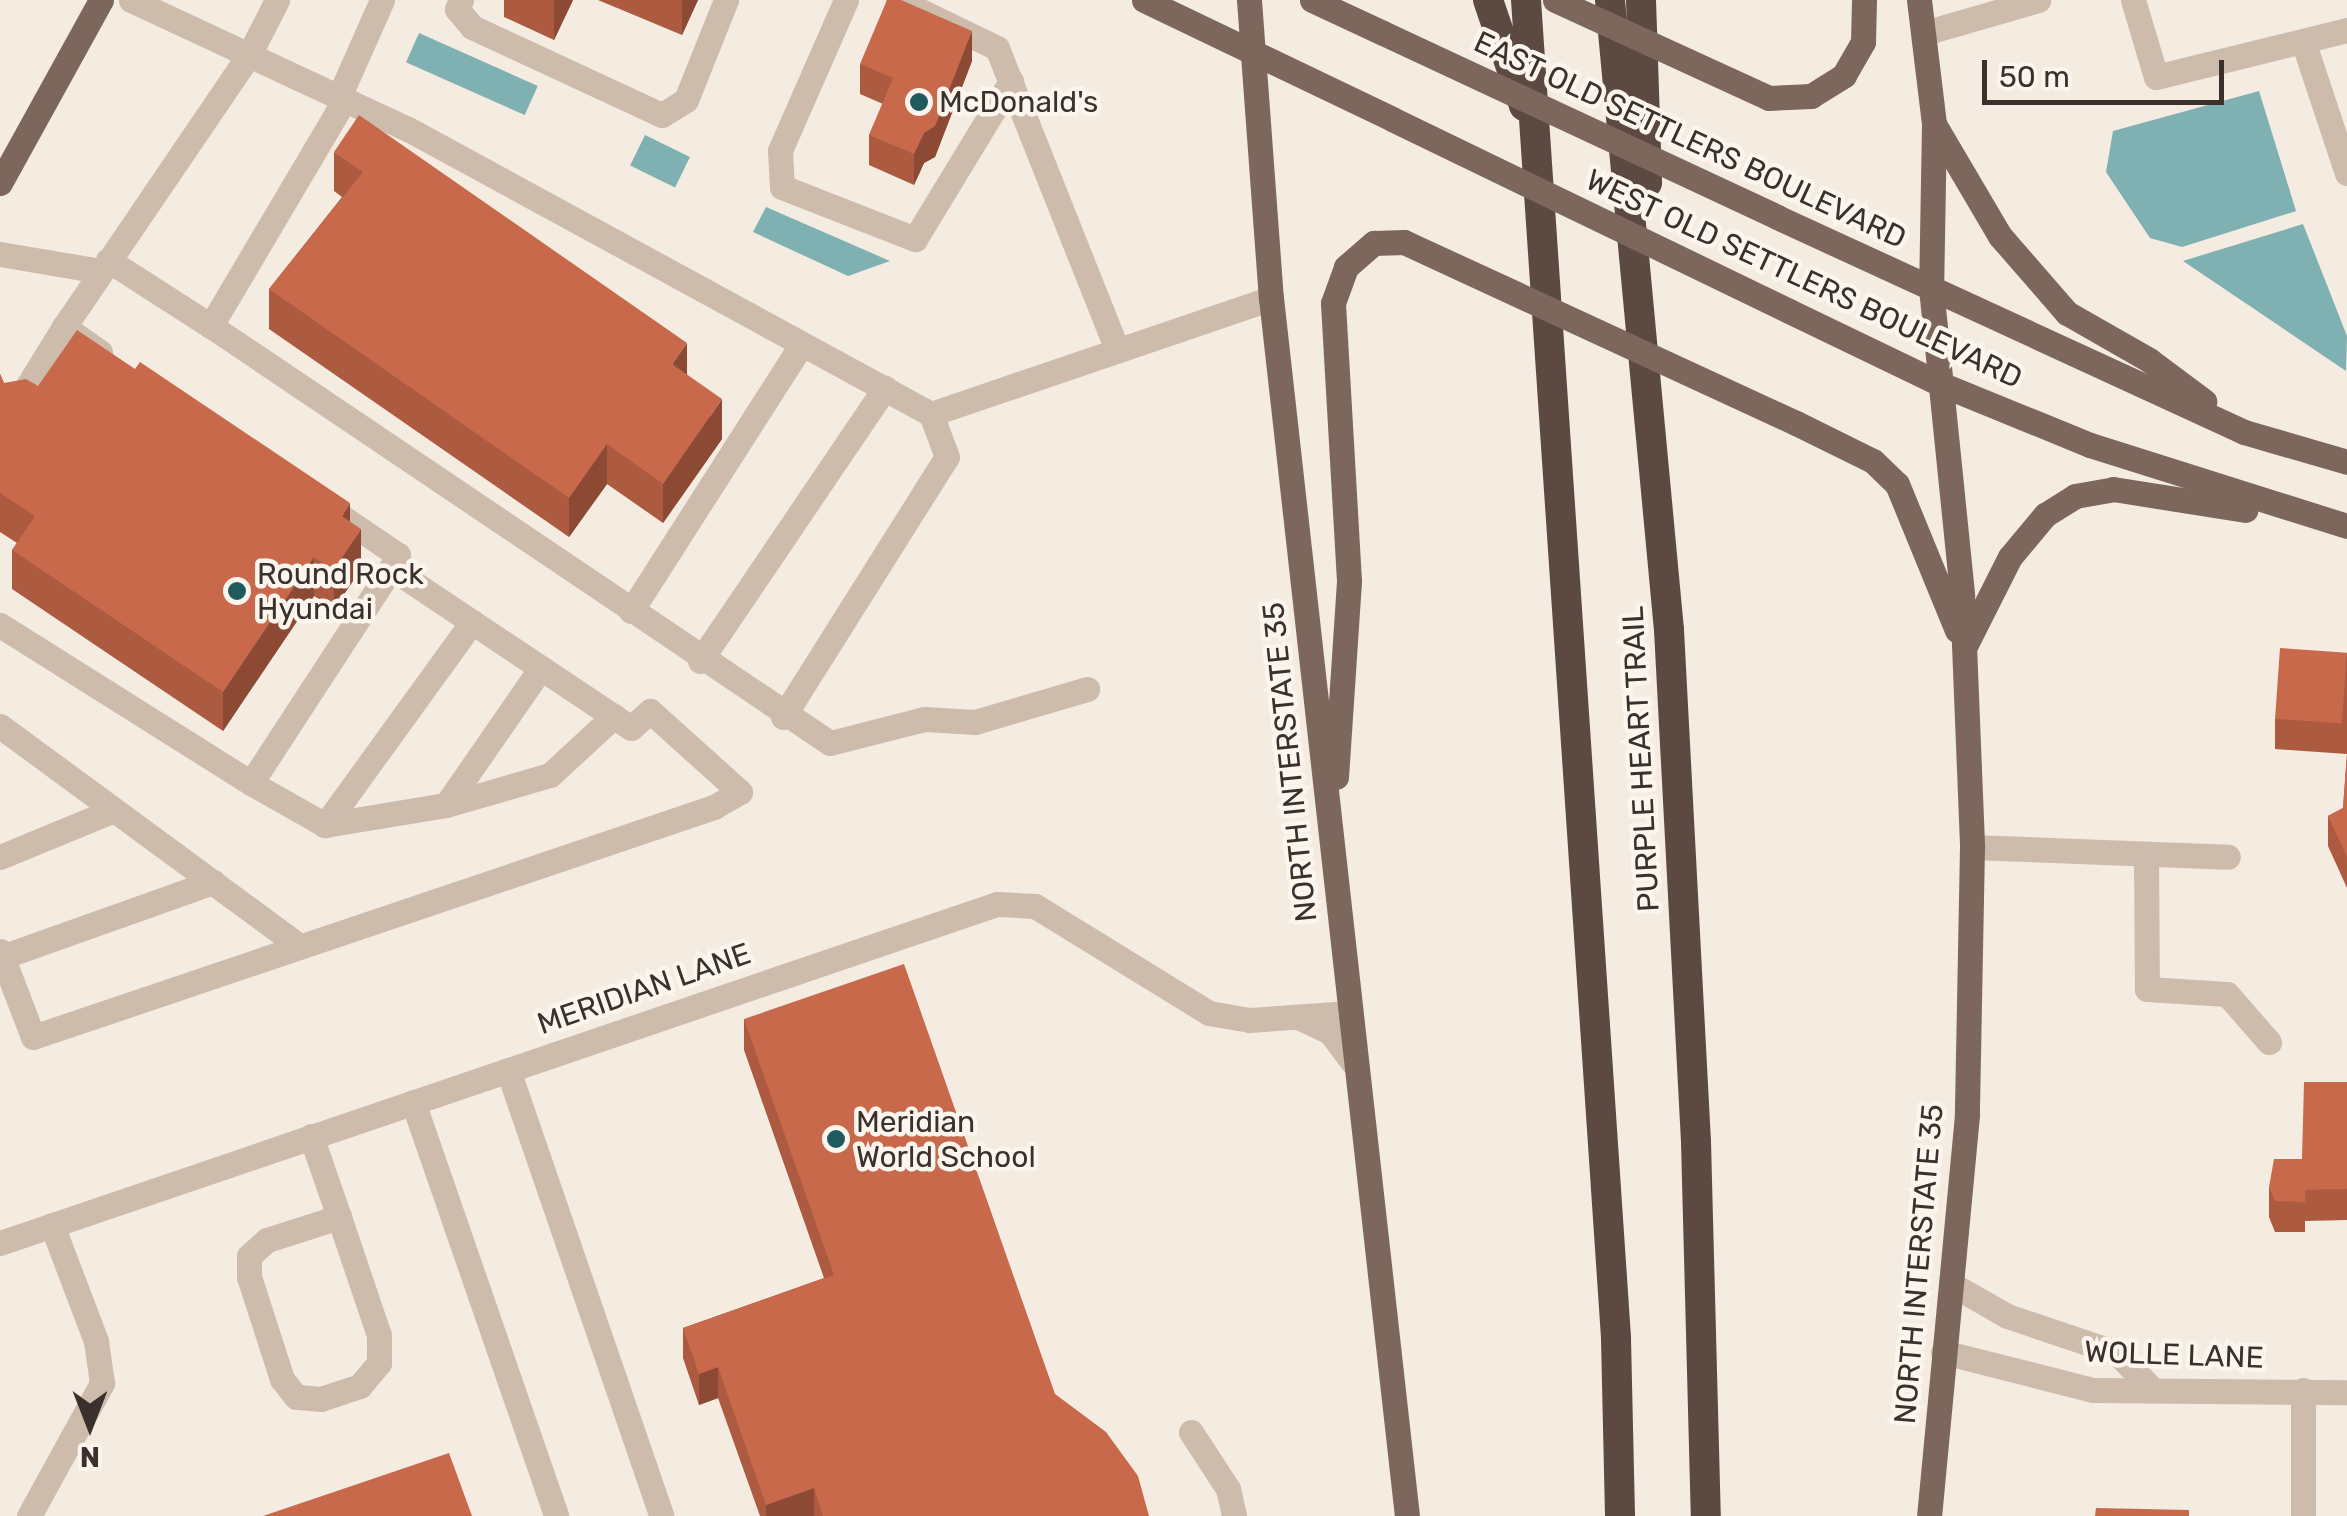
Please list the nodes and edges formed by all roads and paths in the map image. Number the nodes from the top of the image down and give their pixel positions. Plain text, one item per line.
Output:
1 (101, 0) edge
2 (131, 0) edge
3 (277, 0) edge
4 (382, 0) edge
5 (460, 0) edge
6 (726, 0) edge
7 (846, 0) edge
8 (898, 0) edge
9 (1144, 0) edge
10 (1248, 0) edge
11 (1312, 0) edge
12 (1488, 0) edge
13 (1526, 0) edge
14 (1555, 0) edge
15 (1610, 0) edge
16 (1641, 0) edge
17 (1864, 0) edge
18 (1919, 0) edge
19 (2038, 0) edge
20 (2133, 0) edge
21 (2347, 30) edge
22 (1924, 33) junction
23 (2304, 44) junction
24 (1250, 50) junction
25 (249, 55) junction
26 (1010, 80) junction
27 (342, 98) junction
28 (1934, 124) junction
29 (1540, 152) junction
30 (2347, 173) edge
31 (0, 183) edge
32 (0, 254) edge
33 (104, 266) junction
34 (1931, 288) junction
35 (1271, 298) junction
36 (211, 326) junction
37 (64, 327) junction
38 (800, 347) junction
39 (1117, 349) junction
40 (128, 371) edge
41 (1943, 385) junction
42 (885, 388) junction
43 (13, 409) edge
44 (931, 414) junction
45 (2244, 432) junction
46 (2347, 462) edge
47 (318, 500) edge
48 (1659, 515) junction
49 (2345, 525) edge
50 (391, 568) junction
51 (632, 612) junction
52 (472, 622) junction
53 (0, 625) edge
54 (1964, 649) junction
55 (700, 660) junction
56 (541, 668) junction
57 (1087, 689) dead end
58 (614, 716) junction
59 (783, 717) junction
60 (0, 726) edge
61 (28, 747) junction
62 (0, 756) edge
63 (251, 783) junction
64 (446, 805) junction
65 (114, 810) junction
66 (325, 825) junction
67 (1331, 842) junction
68 (1972, 848) junction
69 (2146, 854) junction
70 (0, 857) edge
71 (2228, 857) dead end
72 (212, 882) junction
73 (300, 946) junction
74 (1, 954) edge
75 (1350, 1013) junction
76 (1295, 1016) junction
77 (2270, 1042) dead end
78 (1357, 1068) junction
79 (508, 1070) junction
80 (413, 1102) junction
81 (311, 1136) junction
82 (339, 1217) junction
83 (52, 1225) junction
84 (0, 1244) edge
85 (1950, 1284) junction
86 (1943, 1352) junction
87 (2151, 1388) junction
88 (2303, 1390) junction
89 (2347, 1392) edge
90 (1191, 1432) dead end
91 (29, 1516) edge
92 (556, 1516) edge
93 (662, 1516) edge
94 (1234, 1516) edge
95 (1407, 1516) edge
96 (1620, 1516) edge
97 (1706, 1516) edge
98 (1929, 1516) edge
99 (2303, 1516) edge

1 - 31 main road
2 - 25 street
3 - 25 street
4 - 27 street
5 - 6 street
7 - 26 street
8 - 26 street
9 - 24 main road
10 - 24 main road, NORTH INTERSTATE 35
11 - 34 main road, EAST OLD SETTLERS BOULEVARD, bridge
12 - 29 highway
13 - 29 highway, PURPLE HEART TRAIL
14 - 17 main road, bridge
15 - 48 highway, PURPLE HEART TRAIL
16 - 48 highway
18 - 22 main road, NORTH INTERSTATE 35
19 - 22 street
20 - 23 street
21 - 23 street
22 - 28 main road, NORTH INTERSTATE 35
23 - 30 street
24 - 35 main road, NORTH INTERSTATE 35
24 - 41 main road, WEST OLD SETTLERS BOULEVARD, bridge
25 - 27 street
25 - 33 street
26 - 39 street
27 - 36 street
27 - 38 street
28 - 34 main road, NORTH INTERSTATE 35
28 - 45 main road
29 - 96 highway, PURPLE HEART TRAIL
32 - 33 street
33 - 36 street
33 - 37 street
34 - 41 main road, NORTH INTERSTATE 35
34 - 45 main road, EAST OLD SETTLERS BOULEVARD
35 - 39 street
35 - 67 main road, NORTH INTERSTATE 35
36 - 51 street
37 - 40 street
37 - 43 street
38 - 42 street
38 - 51 street
39 - 44 street
41 - 49 main road, WEST OLD SETTLERS BOULEVARD
41 - 54 main road, NORTH INTERSTATE 35
42 - 44 street
42 - 55 street
44 - 59 street
45 - 46 main road
47 - 50 street
48 - 97 highway, PURPLE HEART TRAIL
49 - 54 main road
50 - 52 street
50 - 63 street
51 - 55 street
52 - 56 street
52 - 66 street
53 - 63 street
54 - 67 main road, bridge
54 - 68 main road, NORTH INTERSTATE 35
55 - 59 street
56 - 58 street
56 - 64 street
57 - 59 street
58 - 64 street
58 - 73 street
60 - 61 street
61 - 62 street
61 - 65 street
63 - 66 street
64 - 66 street
65 - 70 street
65 - 72 street
67 - 75 main road, NORTH INTERSTATE 35
68 - 69 street
68 - 85 main road, NORTH INTERSTATE 35
69 - 71 street
69 - 77 street
72 - 73 street
72 - 74 street
73 - 74 street
75 - 76 street, MERIDIAN LANE
75 - 78 main road, NORTH INTERSTATE 35
76 - 78 street
76 - 79 street, MERIDIAN LANE
78 - 95 main road, NORTH INTERSTATE 35
79 - 80 street, MERIDIAN LANE
79 - 93 street
80 - 81 street, MERIDIAN LANE
80 - 92 street
81 - 82 street
81 - 83 street, MERIDIAN LANE
82 - 82 street
83 - 84 street, MERIDIAN LANE
83 - 91 street
85 - 86 main road, NORTH INTERSTATE 35
85 - 87 street
86 - 87 street, WOLLE LANE
86 - 98 main road, NORTH INTERSTATE 35
87 - 88 street, WOLLE LANE
88 - 89 street, WOLLE LANE
88 - 99 street
90 - 94 street

